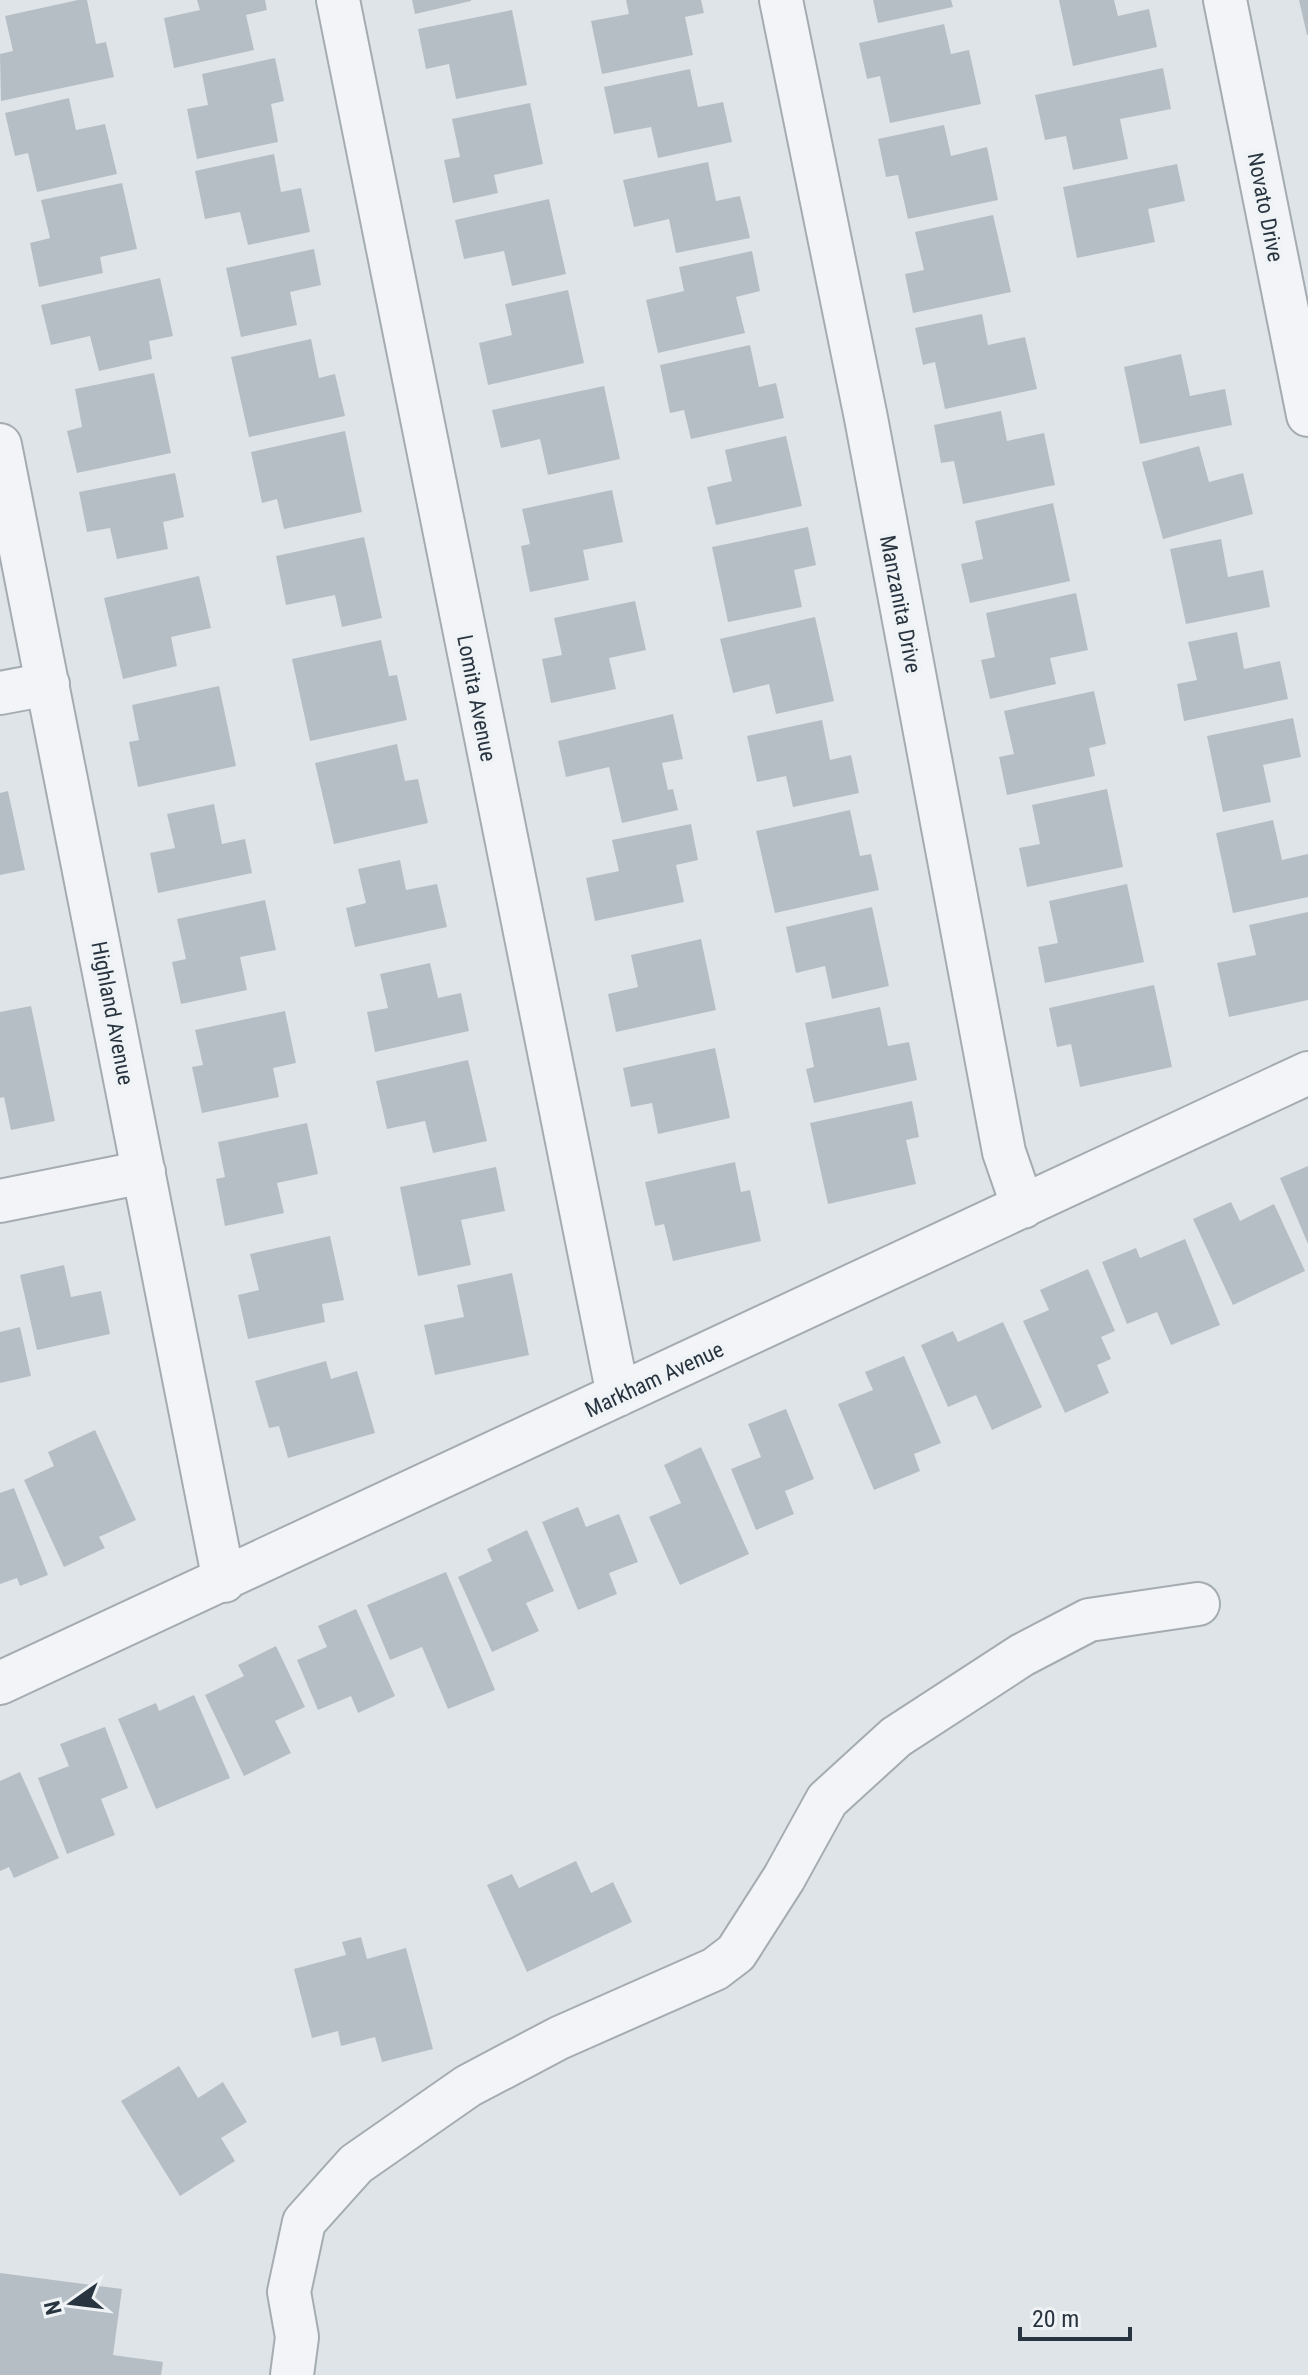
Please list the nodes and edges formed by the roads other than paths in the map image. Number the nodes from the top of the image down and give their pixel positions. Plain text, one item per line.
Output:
1 (338, 0) edge
2 (781, 0) edge
3 (1225, 0) edge
4 (1308, 415) edge
5 (0, 445) edge
6 (48, 684) junction
7 (0, 693) edge
8 (1308, 1073) edge
9 (144, 1172) junction
10 (0, 1201) edge
11 (1023, 1207) junction
12 (618, 1395) junction
13 (224, 1581) junction
14 (1198, 1604) dead end
15 (0, 1683) edge
16 (292, 2375) edge

1 - 12 street, Lomita Avenue
2 - 11 street, Manzanita Drive
3 - 4 street, Novato Drive
5 - 6 street, Highland Avenue
6 - 7 street
6 - 9 street, Highland Avenue
8 - 11 street, Markham Avenue
9 - 10 street
9 - 13 street, Highland Avenue
11 - 12 street, Markham Avenue
12 - 13 street, Markham Avenue
13 - 15 street, Markham Avenue
14 - 16 street

